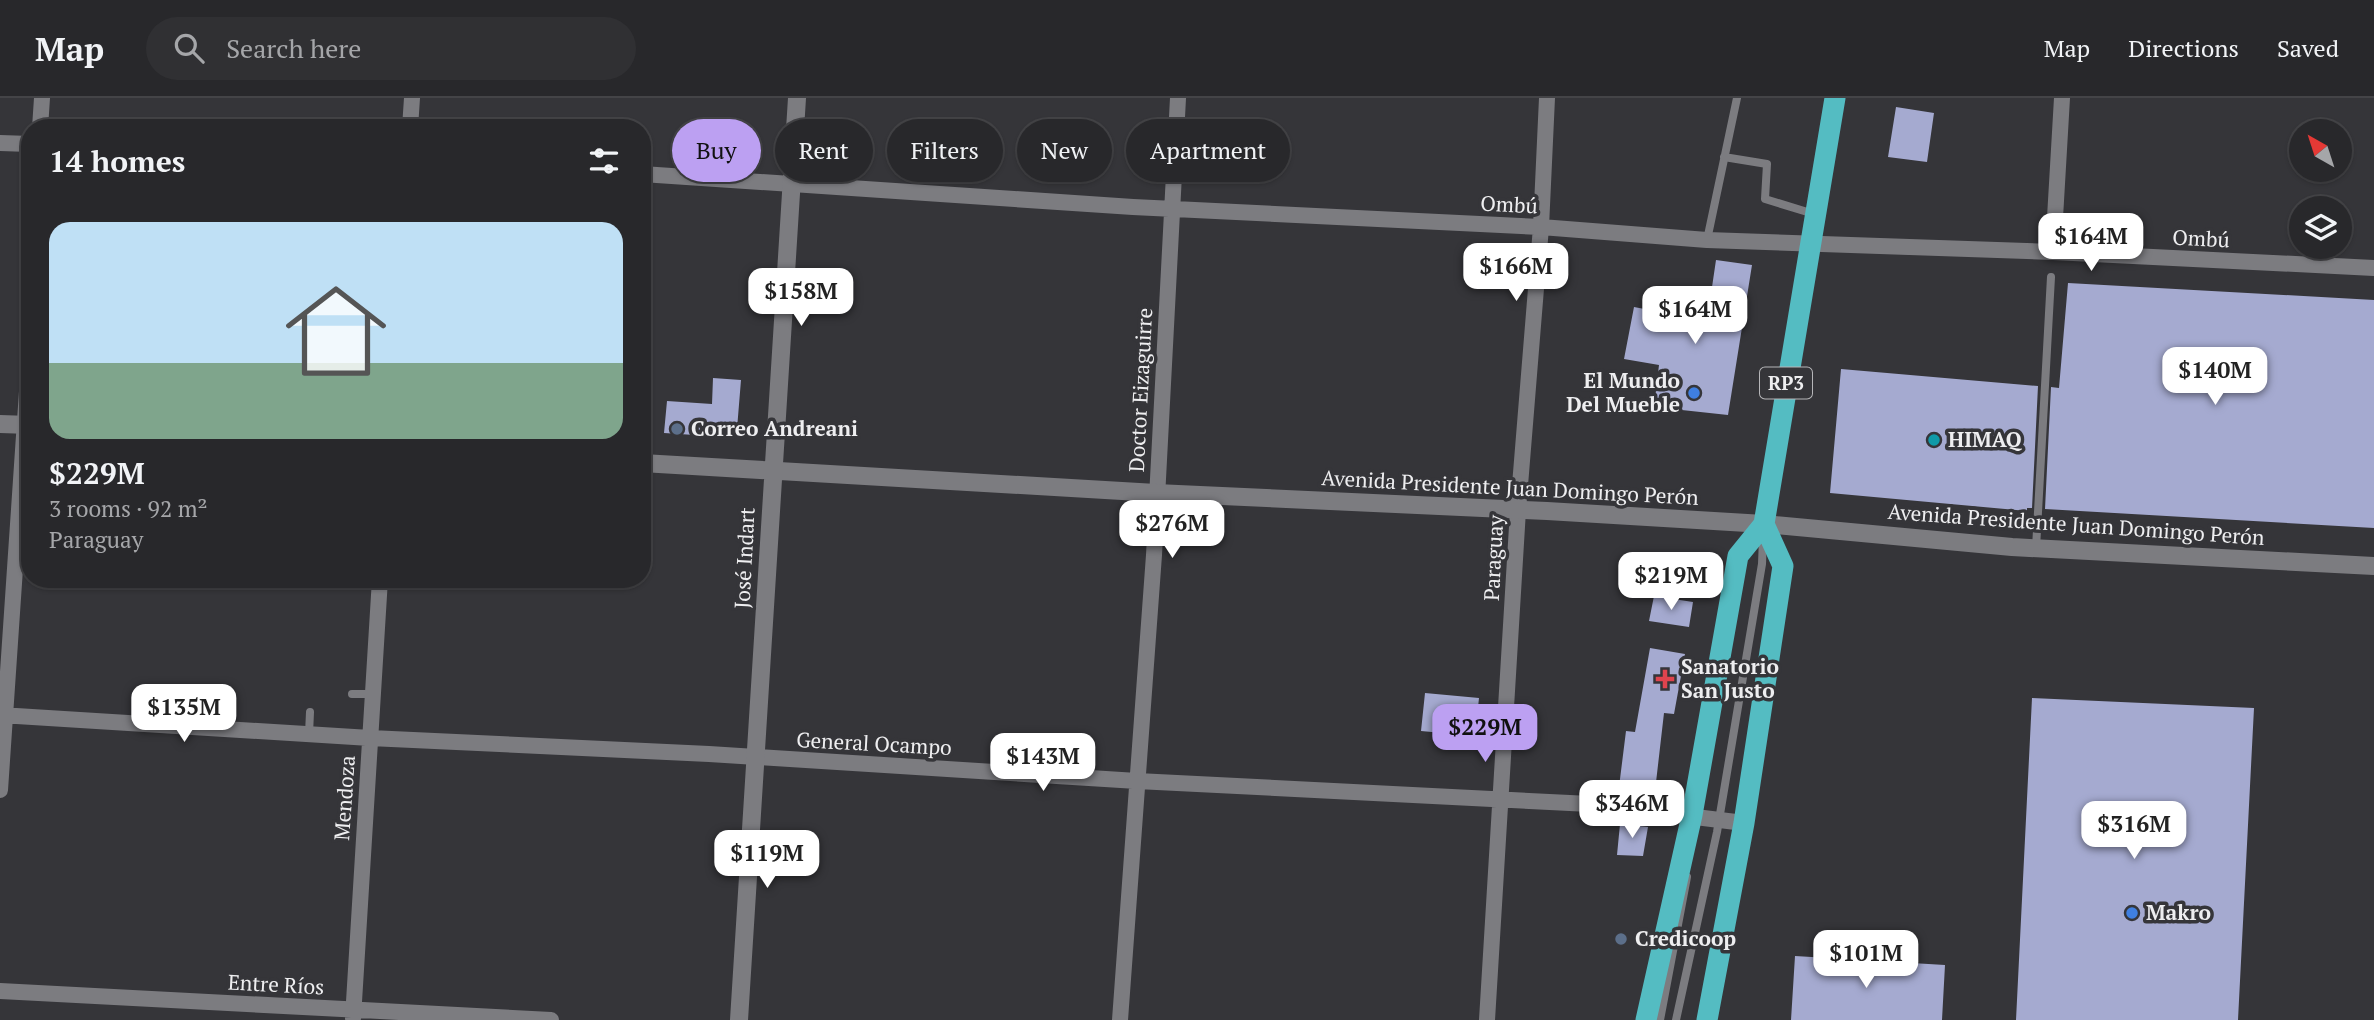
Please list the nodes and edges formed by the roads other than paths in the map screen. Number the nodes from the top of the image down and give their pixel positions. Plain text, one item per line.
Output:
1 (42, 98) edge
2 (412, 98) edge
3 (797, 98) edge
4 (1178, 98) edge
5 (1547, 98) edge
6 (1737, 98) edge
7 (1835, 98) edge
8 (2062, 98) edge
9 (41, 119) edge
10 (411, 119) edge
11 (0, 143) edge
12 (21, 144) edge
13 (1724, 157) junction
14 (651, 175) edge
15 (792, 184) junction
16 (1173, 210) junction
17 (1814, 214) junction
18 (1541, 227) junction
19 (1707, 240) junction
20 (1809, 243) junction
21 (2053, 252) junction
22 (2374, 268) edge
23 (2052, 277) dead end
24 (0, 424) edge
25 (21, 425) edge
26 (651, 463) edge
27 (773, 470) junction
28 (1156, 494) junction
29 (21, 506) edge
30 (1518, 510) junction
31 (1764, 524) junction
32 (2036, 548) junction
33 (2374, 566) edge
34 (379, 588) edge
35 (352, 694) dead end
36 (373, 694) junction
37 (310, 712) dead end
38 (3, 715) edge
39 (309, 734) junction
40 (370, 738) junction
41 (756, 757) junction
42 (1137, 780) junction
43 (0, 790) edge
44 (1502, 800) junction
45 (1692, 815) junction
46 (1720, 819) junction
47 (1744, 823) junction
48 (0, 991) edge
49 (353, 1015) edge
50 (551, 1020) edge
51 (739, 1020) edge
52 (1120, 1020) edge
53 (1487, 1020) edge
54 (1646, 1020) edge
55 (1660, 1020) edge
56 (1676, 1020) edge
57 (1707, 1020) edge

1 - 9 street
2 - 10 street
3 - 15 street, José Indart
4 - 16 street, Doctor Eizaguirre
5 - 18 street, Paraguay
6 - 13 lane
7 - 17 highway, RP3
8 - 21 street
11 - 12 street
13 - 17 lane
13 - 19 lane
14 - 15 street, Ombú
15 - 16 street, Ombú
15 - 27 street, José Indart
16 - 18 street, Ombú
16 - 28 street, Doctor Eizaguirre
17 - 20 highway, RP3
18 - 19 street, Ombú
18 - 30 street, Paraguay
19 - 20 street, Ombú
20 - 21 street, Ombú
20 - 31 highway, RP3
21 - 22 street, Ombú
23 - 32 lane
24 - 25 street
26 - 27 street, Avenida Presidente Juan Domingo Perón
27 - 28 street, Avenida Presidente Juan Domingo Perón
27 - 41 street, José Indart
28 - 30 street, Avenida Presidente Juan Domingo Perón
28 - 42 street, Doctor Eizaguirre
29 - 38 street
30 - 31 street, Avenida Presidente Juan Domingo Perón
30 - 44 street, Paraguay
31 - 32 street, Avenida Presidente Juan Domingo Perón
31 - 45 highway, RP3
31 - 46 lane
31 - 47 highway
32 - 33 street, Avenida Presidente Juan Domingo Perón
34 - 36 street, Mendoza
35 - 36 lane
36 - 40 street, Mendoza
37 - 39 lane
38 - 39 street, General Ocampo
38 - 43 street
39 - 40 street, General Ocampo
40 - 41 street, General Ocampo
40 - 49 street, Mendoza
41 - 42 street, General Ocampo
41 - 51 street, José Indart
42 - 44 street, General Ocampo
42 - 52 street, Doctor Eizaguirre
44 - 45 street, General Ocampo
44 - 53 street, Paraguay
45 - 46 street, General Ocampo
45 - 54 highway, RP3
45 - 55 lane
46 - 47 street, General Ocampo
46 - 56 lane
47 - 57 highway
48 - 49 street, Entre Ríos
49 - 50 street, Entre Ríos

